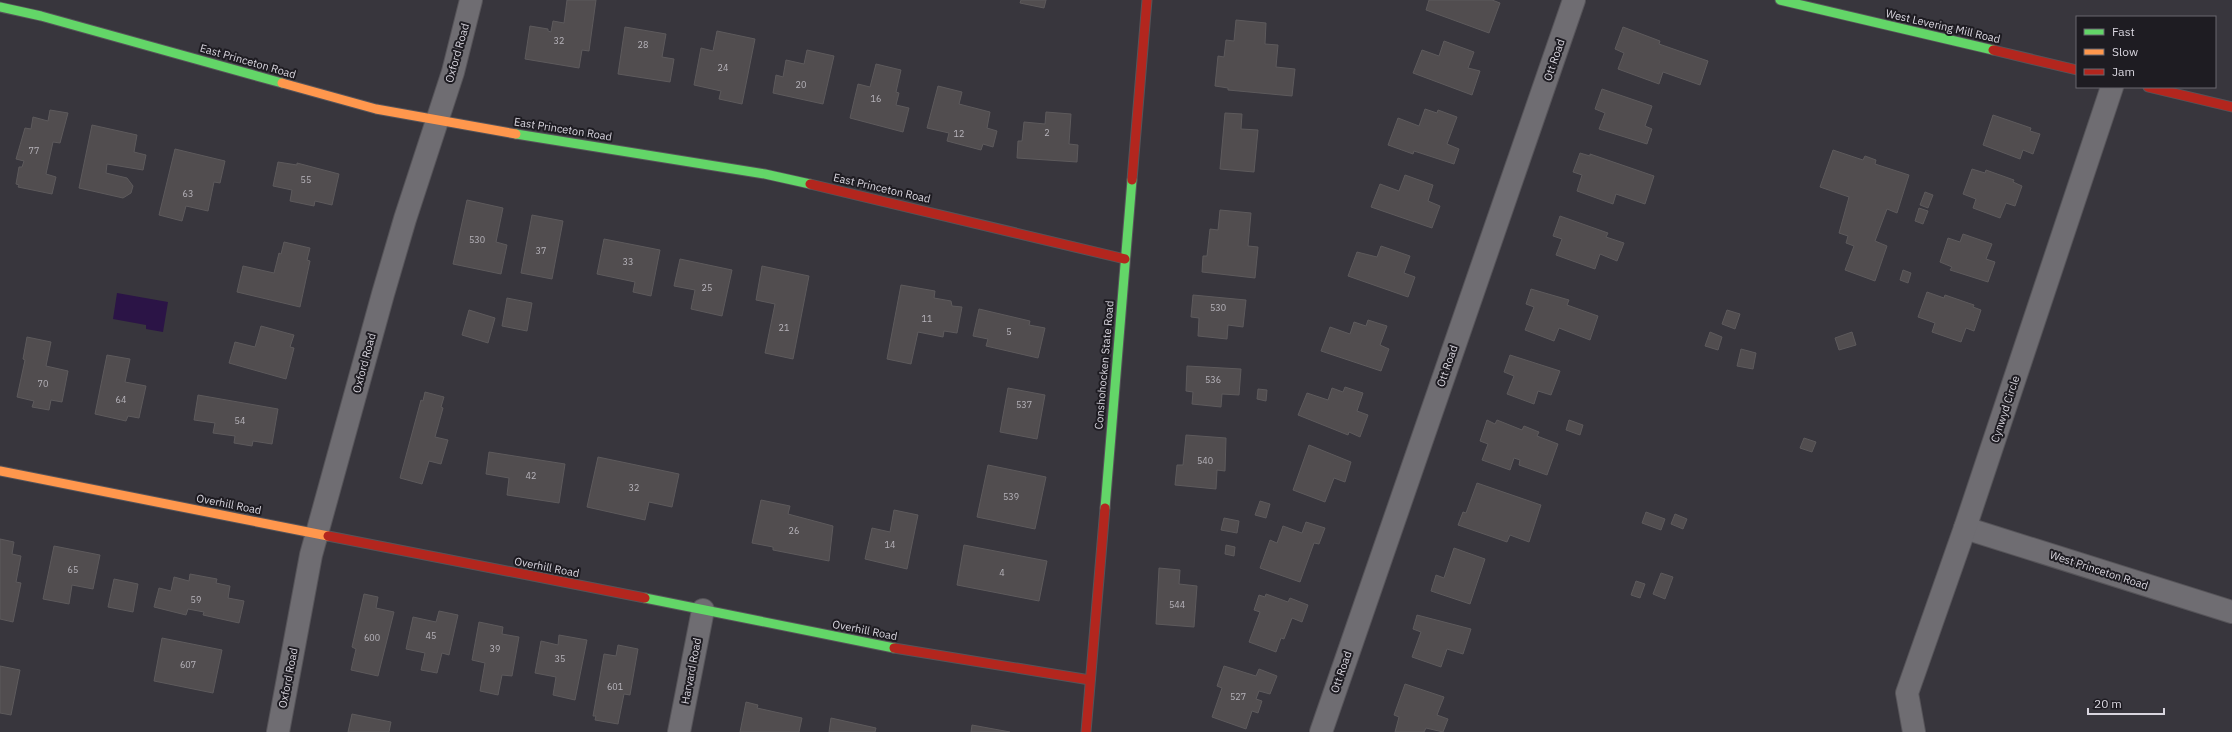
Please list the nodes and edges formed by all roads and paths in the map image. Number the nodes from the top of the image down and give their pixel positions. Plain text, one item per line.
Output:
1 (472, 0) edge
2 (1147, 0) edge
3 (1574, 0) edge
4 (1780, 0) edge
5 (0, 7) edge
6 (2076, 70) edge
7 (2112, 88) edge
8 (2152, 88) edge
9 (2232, 107) edge
10 (436, 121) junction
11 (1125, 259) junction
12 (0, 471) edge
13 (1965, 528) junction
14 (317, 534) junction
15 (703, 610) junction
16 (2232, 612) edge
17 (1090, 680) junction
18 (278, 732) edge
19 (679, 732) edge
20 (1086, 732) edge
21 (1321, 732) edge
22 (1914, 732) edge

1 - 10 street, Oxford Road
2 - 11 street, Conshohocken State Road
3 - 21 street, Ott Road
4 - 6 street, West Levering Mill Road
5 - 10 street, East Princeton Road
7 - 13 street, Cynwyd Circle
8 - 9 street
10 - 11 street, East Princeton Road
10 - 14 street, Oxford Road
11 - 17 street, Conshohocken State Road
12 - 14 street, Overhill Road
13 - 16 street, West Princeton Road
13 - 22 street, Cynwyd Circle
14 - 15 street, Overhill Road
14 - 18 street, Oxford Road
15 - 17 street, Overhill Road
15 - 19 street, Harvard Road
17 - 20 street, Conshohocken State Road

